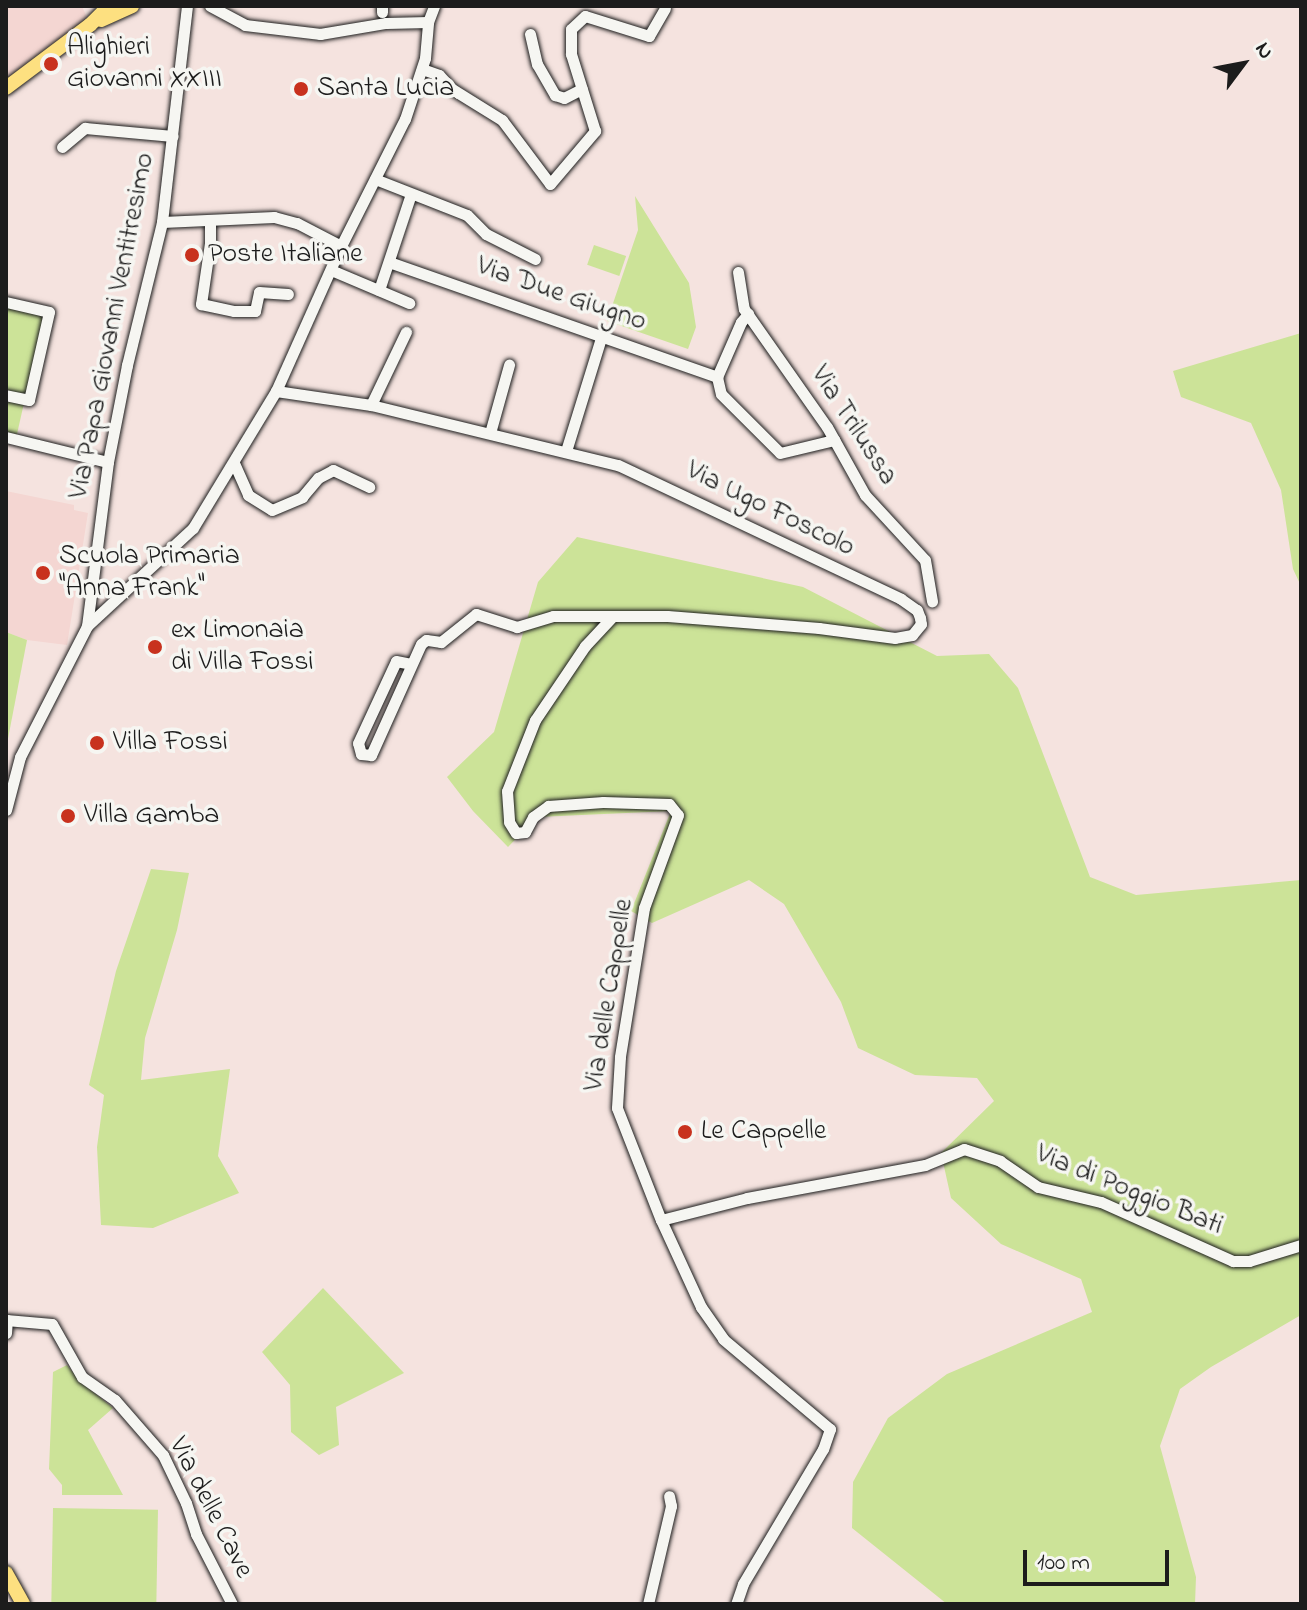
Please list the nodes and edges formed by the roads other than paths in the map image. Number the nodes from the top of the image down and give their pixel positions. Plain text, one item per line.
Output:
1 (109, 6) edge
2 (132, 6) edge
3 (176, 6) edge
4 (187, 6) edge
5 (210, 6) edge
6 (434, 6) edge
7 (665, 8) dead end
8 (382, 15) edge
9 (428, 22) junction
10 (90, 25) junction
11 (530, 34) dead end
12 (184, 35) junction
13 (422, 69) junction
14 (6, 88) edge
15 (582, 89) junction
16 (173, 136) junction
17 (62, 147) dead end
18 (375, 179) junction
19 (411, 194) junction
20 (210, 221) junction
21 (162, 222) junction
22 (341, 246) junction
23 (535, 259) dead end
24 (389, 262) junction
25 (331, 270) junction
26 (738, 272) dead end
27 (379, 290) junction
28 (288, 294) dead end
29 (6, 302) edge
30 (409, 303) dead end
31 (748, 314) junction
32 (406, 332) dead end
33 (602, 335) junction
34 (509, 365) dead end
35 (717, 377) junction
36 (276, 391) junction
37 (6, 395) edge
38 (371, 405) junction
39 (490, 433) junction
40 (6, 437) edge
41 (834, 440) junction
42 (566, 451) junction
43 (108, 462) junction
44 (234, 463) junction
45 (369, 487) dead end
46 (932, 601) dead end
47 (612, 617) junction
48 (87, 626) junction
49 (411, 664) junction
50 (6, 810) edge
51 (661, 1220) junction
52 (1301, 1245) edge
53 (6, 1320) edge
54 (6, 1333) edge
55 (669, 1496) dead end
56 (6, 1573) edge
57 (23, 1604) edge
58 (232, 1604) edge
59 (648, 1604) edge
60 (736, 1604) edge

1 - 10 main road
2 - 10 main road
3 - 12 street, Via Papa Giovanni Ventitresimo
4 - 12 street, Via Papa Giovanni Ventitresimo
5 - 8 street
6 - 9 street
7 - 15 street
8 - 9 street
9 - 13 street
10 - 14 main road
11 - 15 street
12 - 16 street, Via Papa Giovanni Ventitresimo
13 - 15 street
13 - 18 street
16 - 17 street
16 - 21 street, Via Papa Giovanni Ventitresimo
18 - 19 street
18 - 22 street
19 - 23 street
19 - 24 street
20 - 21 street
20 - 22 street
20 - 28 street
21 - 43 street, Via Papa Giovanni Ventitresimo
22 - 25 street
24 - 27 street
24 - 33 street, Via Due Giugno
25 - 27 street
25 - 36 street
26 - 31 street, Via Trilussa
27 - 30 street
29 - 37 street
31 - 35 street
31 - 41 street, Via Trilussa
32 - 38 street
33 - 35 street, Via Due Giugno
33 - 42 street
34 - 39 street
35 - 41 street
36 - 38 street, Via Ugo Foscolo
36 - 44 street
38 - 39 street, Via Ugo Foscolo
39 - 42 street, Via Ugo Foscolo
40 - 43 street
41 - 46 street, Via Trilussa
42 - 47 street, Via Ugo Foscolo
43 - 48 street, Via Papa Giovanni Ventitresimo
44 - 45 street
44 - 48 street
47 - 49 street
47 - 51 street, Via delle Cappelle
48 - 50 street
49 - 49 street
51 - 52 street, Via di Poggio Bati
51 - 60 street, Via delle Cappelle
53 - 54 street
53 - 58 street, Via delle Cave
55 - 59 street
56 - 57 main road

